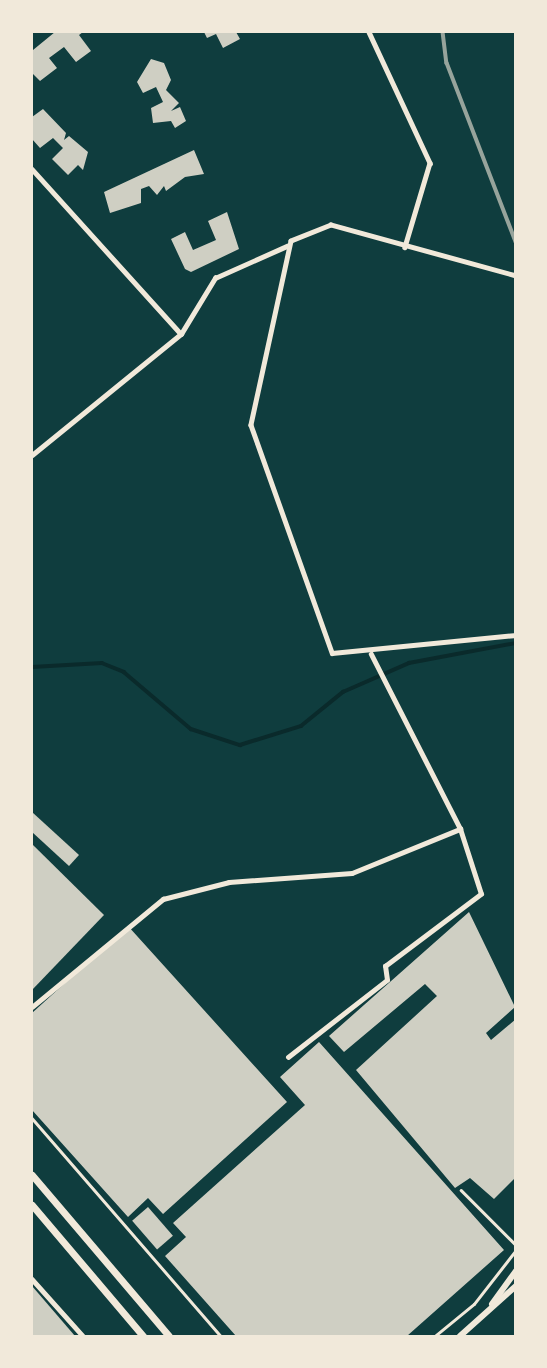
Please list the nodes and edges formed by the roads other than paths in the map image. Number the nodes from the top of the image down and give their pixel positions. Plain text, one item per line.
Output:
1 (369, 32) edge
2 (32, 169) edge
3 (287, 246) junction
4 (405, 247) junction
5 (516, 276) edge
6 (181, 334) junction
7 (32, 455) edge
8 (516, 635) edge
9 (371, 654) junction
10 (460, 829) junction
11 (32, 1007) edge
12 (288, 1057) dead end
13 (32, 1118) edge
14 (32, 1175) edge
15 (461, 1190) dead end
16 (32, 1205) edge
17 (516, 1248) edge
18 (516, 1271) edge
19 (32, 1279) edge
20 (516, 1286) edge
21 (483, 1315) junction
22 (83, 1336) edge
23 (143, 1336) edge
24 (169, 1336) edge
25 (222, 1336) edge
26 (435, 1336) edge
27 (460, 1336) edge

1 - 4 street
2 - 6 street
3 - 4 street
3 - 6 street
3 - 9 street
4 - 5 street
6 - 7 street
8 - 9 street
9 - 10 street
10 - 11 street
10 - 12 street
13 - 25 lane
14 - 24 main road
15 - 17 lane
16 - 23 main road
17 - 26 lane
18 - 21 main road
19 - 22 street
20 - 21 main road
21 - 27 main road

